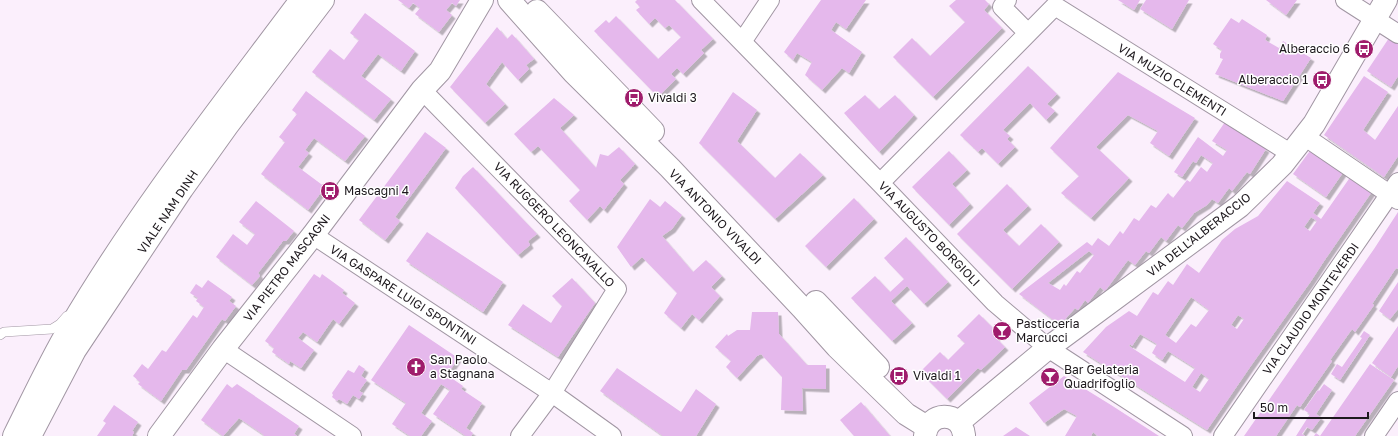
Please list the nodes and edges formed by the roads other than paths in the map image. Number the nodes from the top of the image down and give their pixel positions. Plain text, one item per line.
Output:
1 (301, 0) edge
2 (323, 0) edge
3 (328, 0) edge
4 (482, 0) edge
5 (509, 0) edge
6 (526, 0) edge
7 (701, 0) edge
8 (770, 0) edge
9 (1007, 0) edge
10 (1345, 0) edge
11 (1386, 0) edge
12 (1049, 3) edge
13 (1375, 19) junction
14 (305, 24) junction
15 (1028, 33) junction
16 (1398, 34) edge
17 (742, 42) junction
18 (422, 90) junction
19 (1304, 136) junction
20 (1290, 153) junction
21 (880, 183) junction
22 (1395, 192) edge
23 (313, 235) junction
24 (129, 236) junction
25 (0, 334) edge
26 (1048, 348) junction
27 (223, 349) junction
28 (552, 393) junction
29 (1398, 402) edge
30 (929, 427) edge
31 (962, 429) edge
32 (14, 436) edge
33 (30, 436) edge
34 (159, 436) edge
35 (352, 436) edge
36 (520, 436) edge
37 (612, 436) edge
38 (1183, 436) edge
39 (1223, 436) edge
40 (1374, 436) edge

1 - 24 street, VIALE NAM DINH
2 - 14 street, VIALE NAM DINH
3 - 14 street
4 - 18 street, VIA PIETRO MASCAGNI
5 - 30 street, VIA ANTONIO VIVALDI
6 - 30 street, VIA ANTONIO VIVALDI
7 - 17 street, VIA AUGUSTO BORGIOLI
8 - 17 street
9 - 15 street
10 - 13 street
11 - 13 street, VIA DELL'ALBERACCIO
12 - 15 street, VIA MUZIO CLEMENTI
12 - 20 street, VIA MUZIO CLEMENTI
13 - 16 street
13 - 19 street, VIA DELL'ALBERACCIO
14 - 33 street, VIALE NAM DINH
15 - 21 street, VIA MUZIO CLEMENTI
17 - 21 street, VIA AUGUSTO BORGIOLI
18 - 23 street, VIA PIETRO MASCAGNI
18 - 28 street, VIA RUGGERO LEONCAVALLO
19 - 20 street, VIA DELL'ALBERACCIO
19 - 22 street
20 - 26 street, VIA DELL'ALBERACCIO
21 - 26 street, VIA AUGUSTO BORGIOLI
22 - 39 street, VIA CLAUDIO MONTEVERDI
23 - 27 street, VIA PIETRO MASCAGNI
23 - 28 street, VIA GASPARE LUIGI SPONTINI
24 - 25 lane
24 - 32 street, VIALE NAM DINH
26 - 31 street, VIA DELL'ALBERACCIO
26 - 38 street, VIA AUGUSTO BORGIOLI
27 - 34 street, VIA PIETRO MASCAGNI
27 - 35 street
28 - 36 street
28 - 37 street, VIA GASPARE LUIGI SPONTINI
29 - 40 street
30 - 31 street

